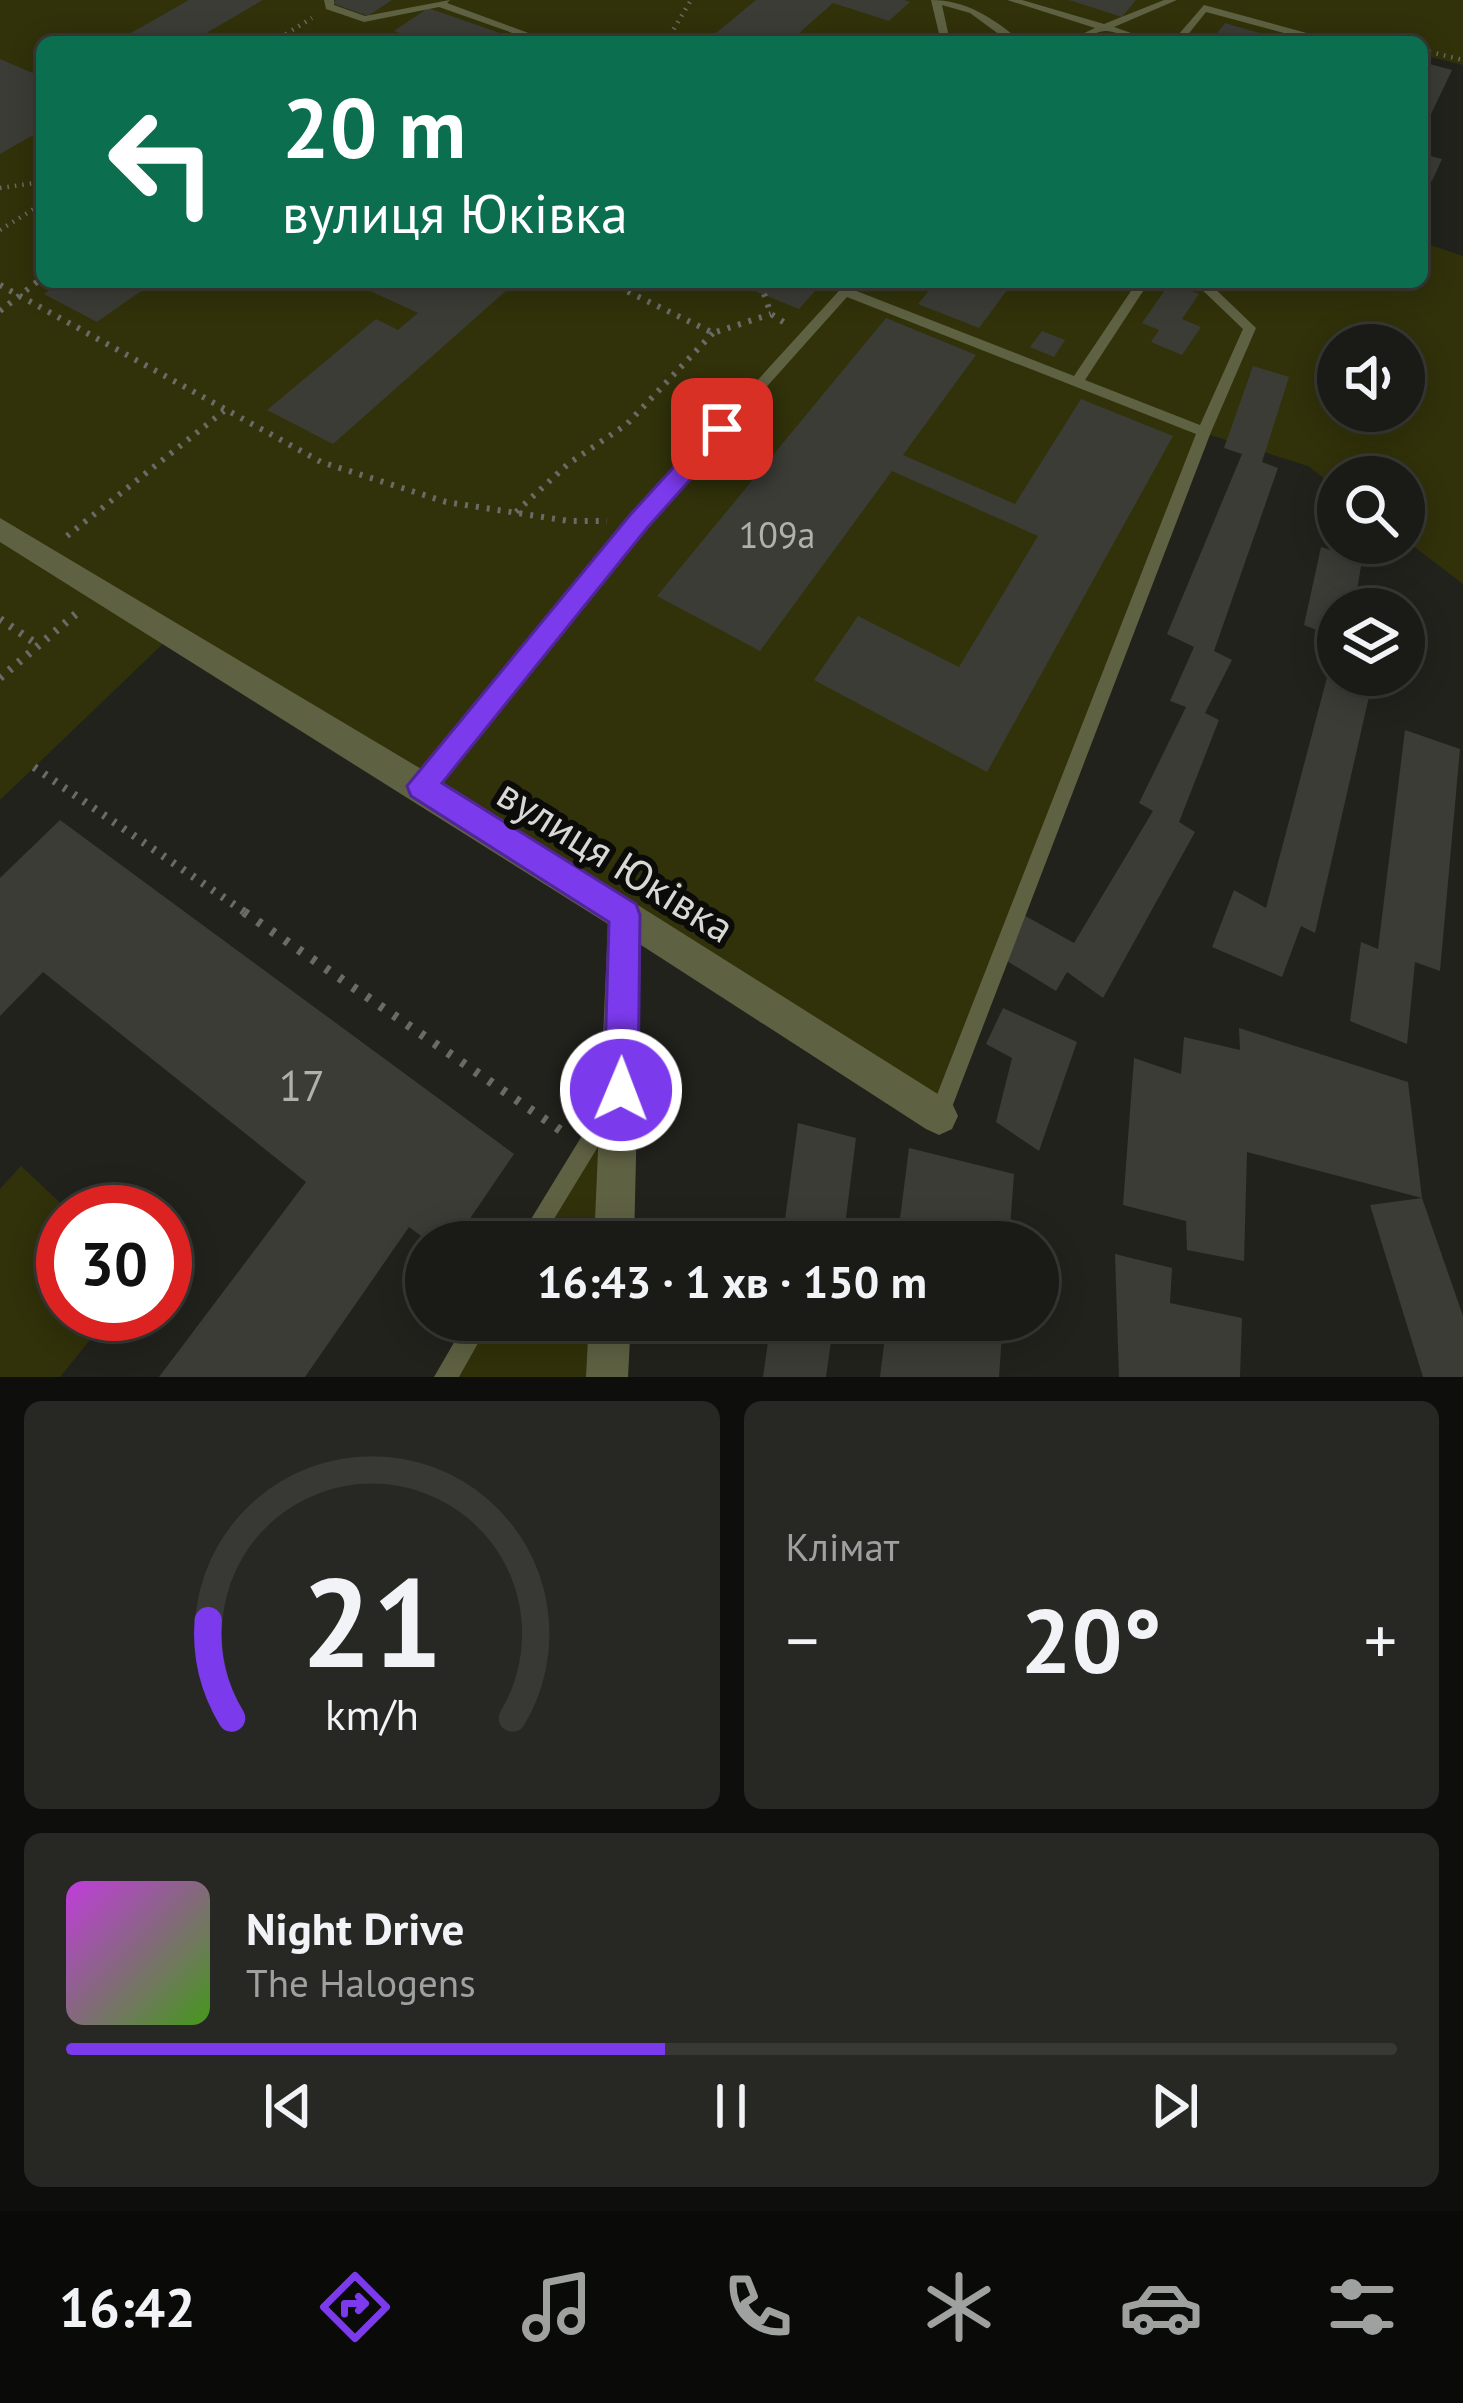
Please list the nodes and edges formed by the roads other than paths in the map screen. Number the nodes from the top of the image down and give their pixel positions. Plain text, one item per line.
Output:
1 (1012, 0) edge
2 (1172, 0) edge
3 (938, 1) edge
4 (443, 2) edge
5 (329, 4) edge
6 (1103, 28) junction
7 (532, 36) edge
8 (943, 36) edge
9 (1009, 36) edge
10 (1084, 36) edge
11 (1131, 36) edge
12 (1183, 36) edge
13 (1306, 36) edge
14 (849, 288) edge
15 (852, 288) edge
16 (1140, 288) edge
17 (1207, 288) edge
18 (1078, 381) junction
19 (1204, 432) junction
20 (0, 529) edge
21 (422, 786) junction
22 (625, 915) junction
23 (621, 1090) junction
24 (939, 1116) joint
25 (541, 1221) edge
26 (615, 1221) edge
27 (467, 1341) edge
28 (609, 1341) edge
29 (446, 1377) edge
30 (607, 1377) edge

1 - 6 lane
2 - 6 lane
3 - 8 lane
3 - 9 lane
4 - 5 lane
4 - 7 lane
6 - 10 lane
6 - 11 lane
12 - 13 lane
14 - 21 lane
15 - 18 lane
16 - 18 lane
17 - 19 lane
18 - 19 lane
19 - 24 lane
20 - 21 street, вулиця Юківка
21 - 22 street, вулиця Юківка
22 - 23 street
22 - 24 street, вулиця Юківка
23 - 25 lane
23 - 26 street
27 - 29 lane
28 - 30 street

